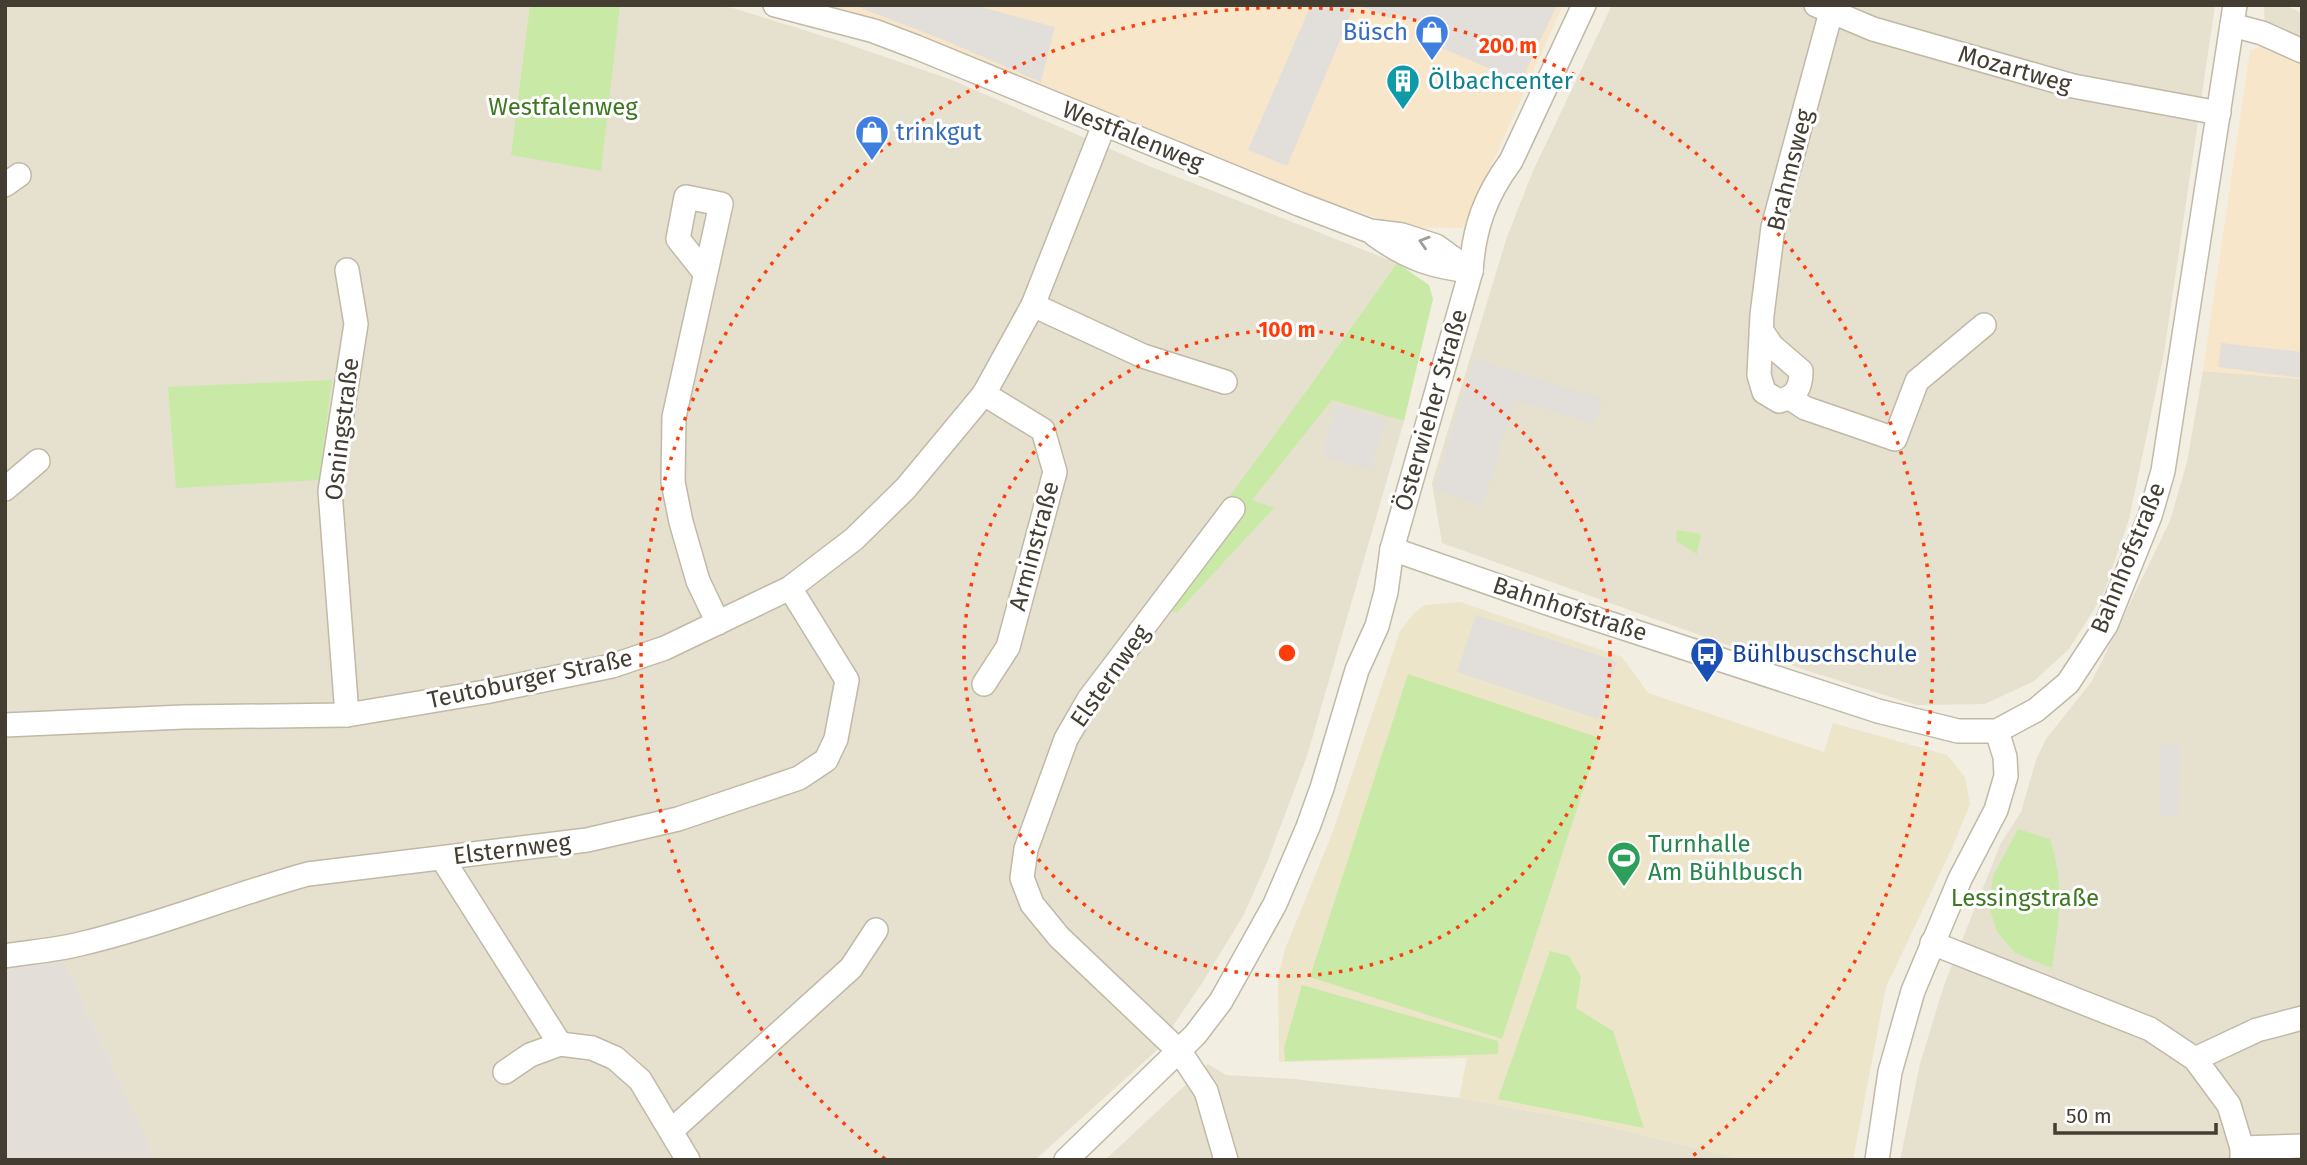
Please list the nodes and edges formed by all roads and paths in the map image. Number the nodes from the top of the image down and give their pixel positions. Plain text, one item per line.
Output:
1 (775, 5) edge
2 (1584, 5) edge
3 (1823, 8) edge
4 (2233, 15) edge
5 (2302, 51) edge
6 (2219, 113) junction
7 (1104, 125) junction
8 (347, 270) dead end
9 (1471, 271) junction
10 (705, 273) dead end
11 (1033, 305) junction
12 (1984, 325) dead end
13 (1761, 331) junction
14 (1225, 382) dead end
15 (984, 394) junction
16 (1790, 398) junction
17 (38, 461) dead end
18 (5, 489) edge
19 (1233, 509) dead end
20 (1392, 549) junction
21 (789, 588) junction
22 (718, 623) junction
23 (984, 684) dead end
24 (347, 715) junction
25 (5, 725) edge
26 (1997, 731) junction
27 (442, 858) junction
28 (876, 930) dead end
29 (1932, 943) junction
30 (5, 956) edge
31 (2302, 1018) edge
32 (560, 1044) junction
33 (1180, 1052) junction
34 (2195, 1059) junction
35 (505, 1072) dead end
36 (671, 1131) junction
37 (2302, 1146) edge
38 (2242, 1154) edge
39 (688, 1160) edge
40 (1066, 1160) edge
41 (1226, 1160) edge
42 (1877, 1160) edge

1 - 7 street, Westfalenweg
2 - 9 street, Österwieher Straße
3 - 6 street, Mozartweg
3 - 13 street, Brahmsweg
4 - 5 street
4 - 6 street, Bahnhofstraße
6 - 26 street, Bahnhofstraße
7 - 9 street, Westfalenweg
7 - 11 street, Teutoburger Straße
8 - 24 street, Osningstraße
9 - 20 street, Österwieher Straße
10 - 22 street
11 - 14 street
11 - 15 street, Teutoburger Straße
12 - 16 street, Brahmsweg
13 - 16 street
13 - 16 street, Brahmsweg
15 - 21 street, Teutoburger Straße
15 - 23 street, Arminstraße
17 - 18 street
19 - 33 street, Elsternweg
20 - 26 street, Bahnhofstraße
20 - 33 street, Österwieher Straße
21 - 22 street, Teutoburger Straße
21 - 27 street, Elsternweg
22 - 24 street, Teutoburger Straße
24 - 25 street, Teutoburger Straße
26 - 29 street
27 - 30 street, Elsternweg
27 - 32 street
28 - 36 street
29 - 34 street
29 - 42 street
31 - 34 street
32 - 35 street
32 - 36 street
33 - 40 street, Österwieher Straße
33 - 41 street, Elsternweg
34 - 38 street
36 - 39 street
37 - 38 street

